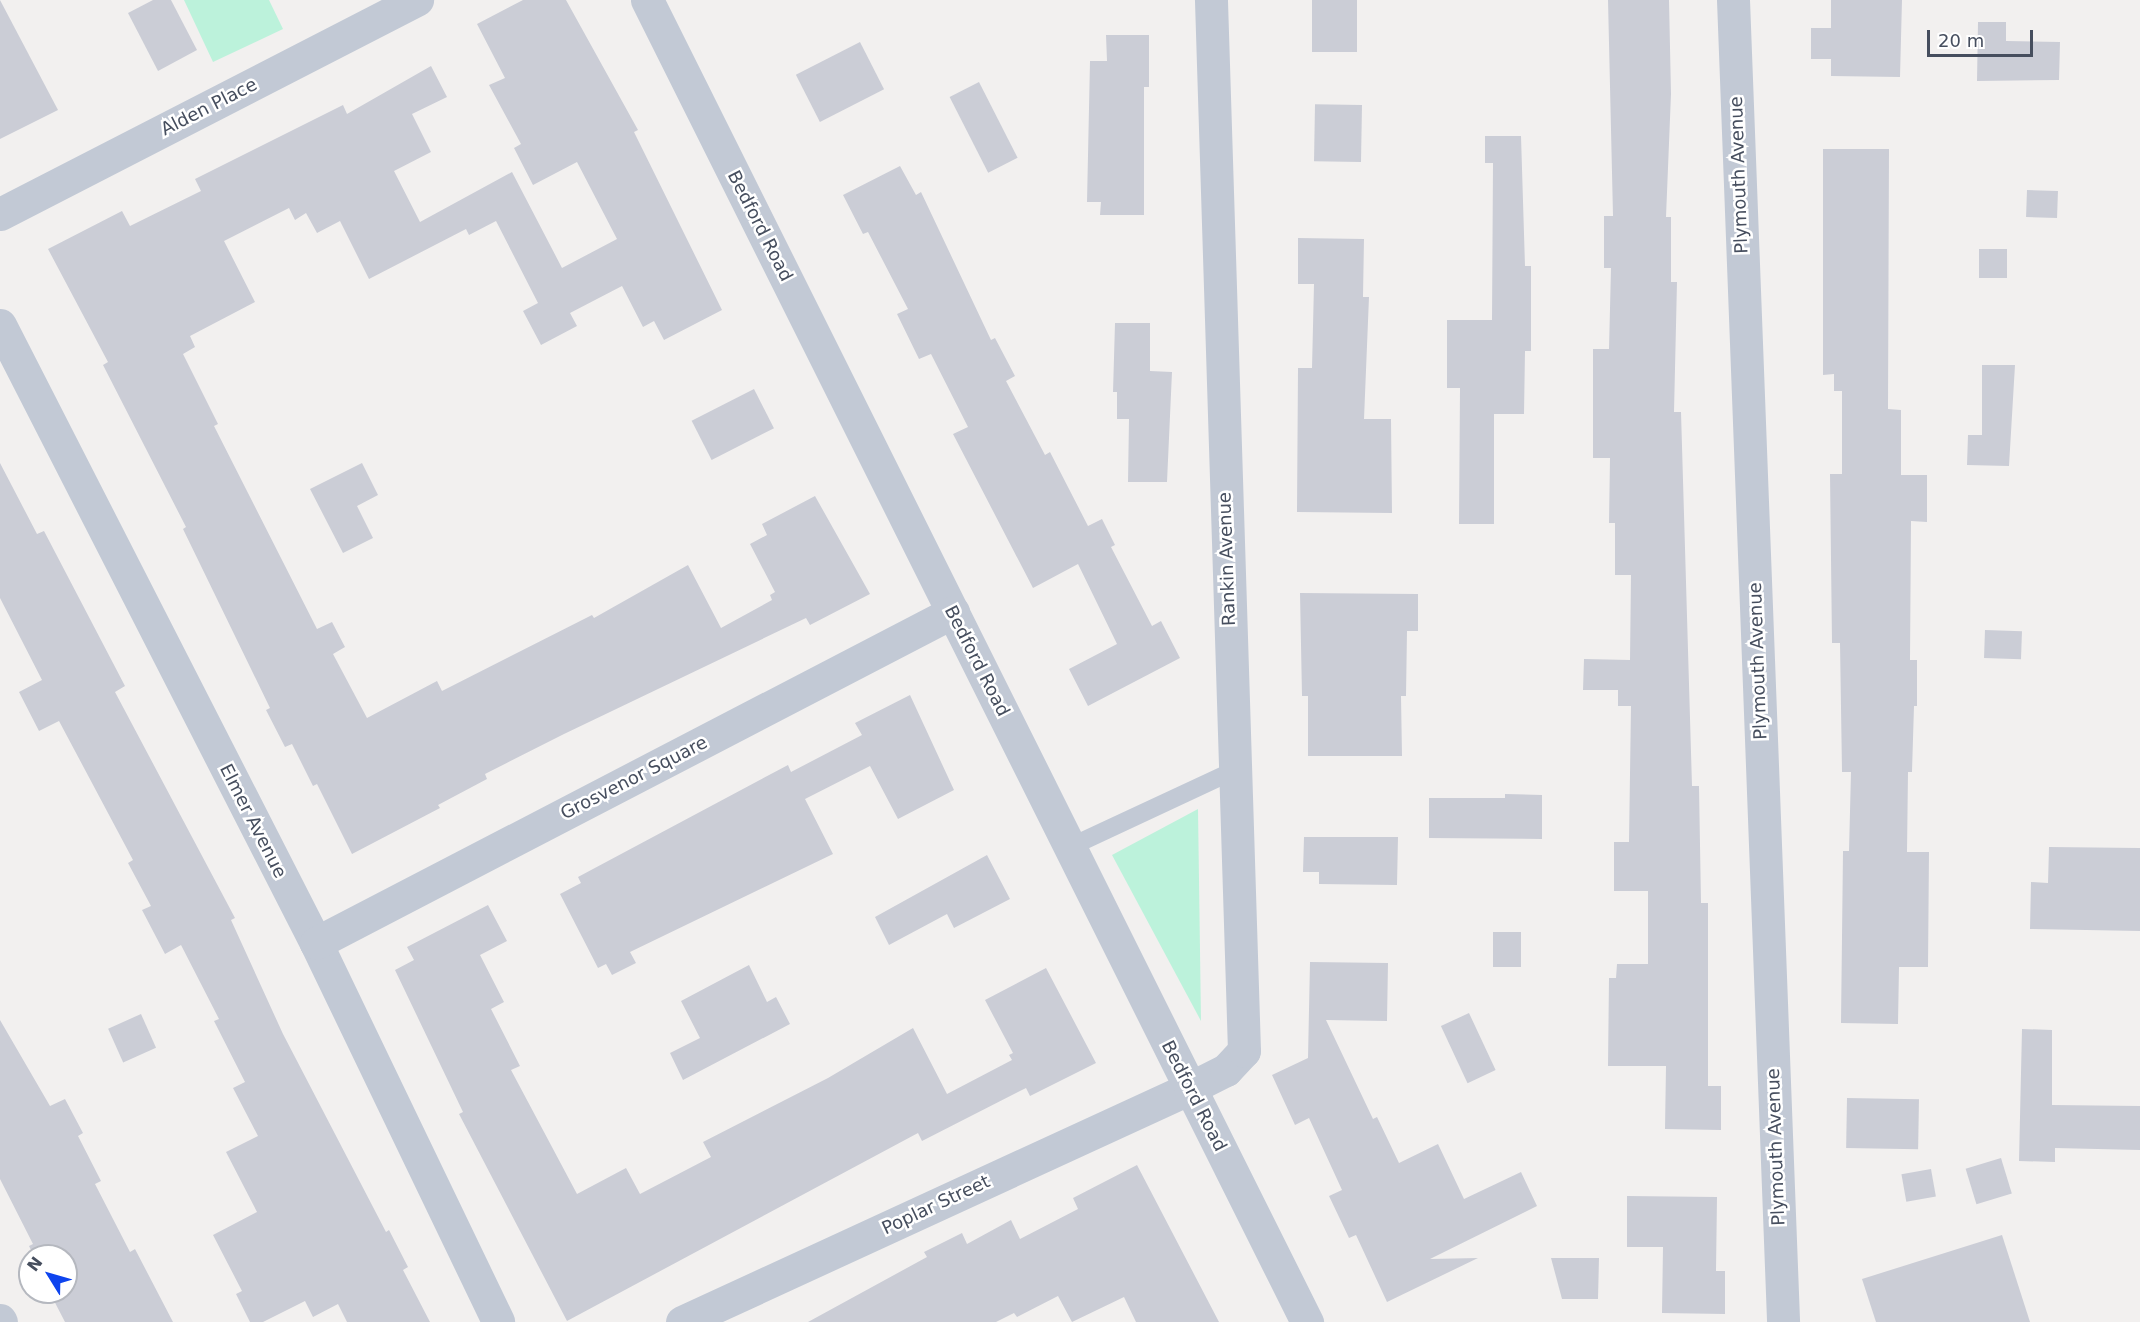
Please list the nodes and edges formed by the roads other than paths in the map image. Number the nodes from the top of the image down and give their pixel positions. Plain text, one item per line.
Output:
1 (417, 0) edge
2 (647, 0) edge
3 (1211, 0) edge
4 (1733, 0) edge
5 (0, 214) edge
6 (0, 325) edge
7 (953, 612) junction
8 (1233, 771) junction
9 (1070, 847) junction
10 (316, 944) junction
11 (1190, 1088) junction
12 (498, 1322) edge
13 (682, 1322) edge
14 (1307, 1322) edge
15 (1782, 1322) edge

1 - 5 street, Alden Place
2 - 7 street, Bedford Road
3 - 8 street, Rankin Avenue
4 - 15 street, Plymouth Avenue
6 - 10 street, Elmer Avenue
7 - 9 street, Bedford Road
7 - 10 street, Grosvenor Square
8 - 9 lane
8 - 11 street, Rankin Avenue
9 - 11 street, Bedford Road
10 - 12 street, Elmer Avenue
11 - 13 street, Poplar Street
11 - 14 street, Bedford Road

